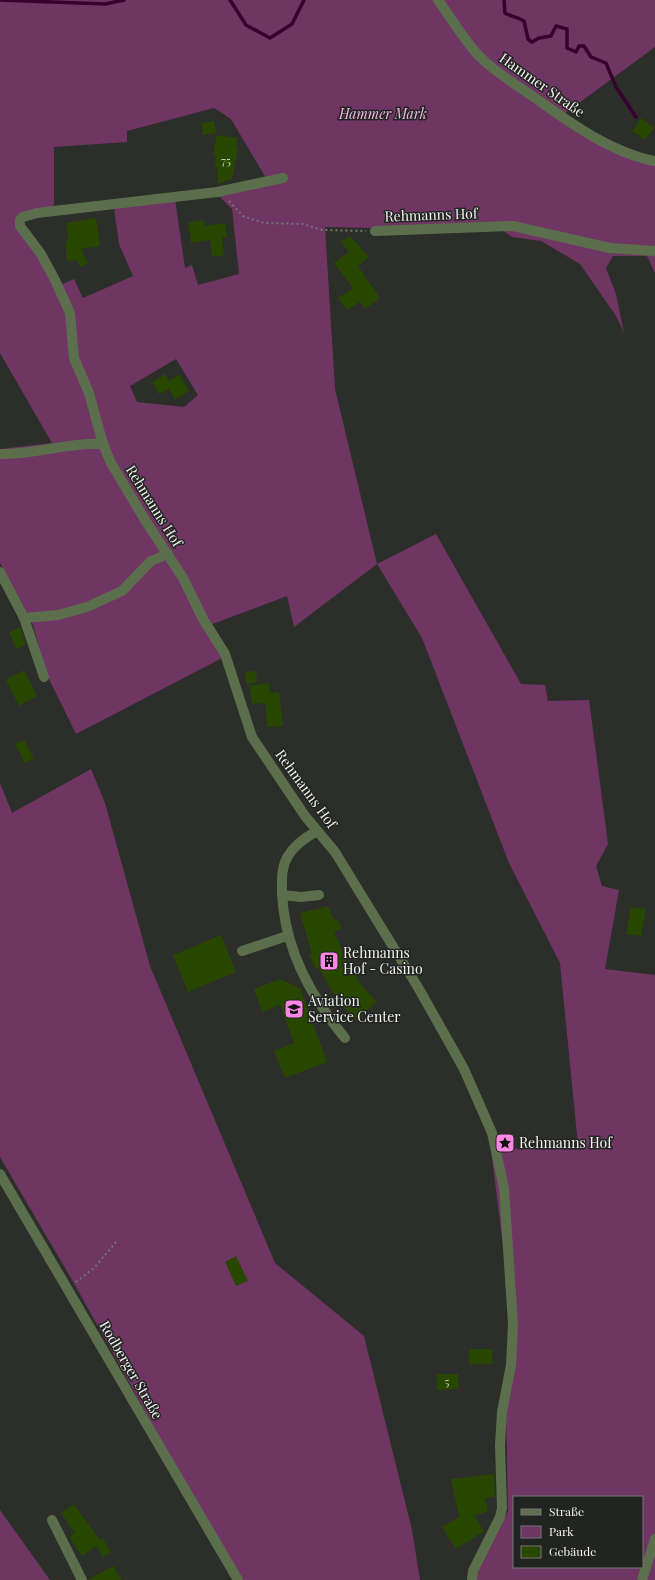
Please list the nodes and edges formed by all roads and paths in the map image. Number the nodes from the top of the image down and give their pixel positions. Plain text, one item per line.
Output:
1 (438, 0) edge
2 (655, 161) edge
3 (283, 178) dead end
4 (217, 192) junction
5 (375, 231) joint
6 (655, 251) edge
7 (103, 444) junction
8 (0, 454) edge
9 (168, 554) junction
10 (0, 572) edge
11 (24, 618) junction
12 (44, 677) dead end
13 (317, 831) junction
14 (282, 895) junction
15 (319, 895) dead end
16 (287, 936) junction
17 (242, 951) dead end
18 (345, 1038) dead end
19 (0, 1174) edge
20 (116, 1242) dead end
21 (67, 1289) junction
22 (52, 1520) dead end
23 (655, 1539) edge
24 (82, 1580) edge
25 (238, 1580) edge
26 (472, 1580) edge
27 (642, 1580) edge

1 - 2 street, Hammer Straße
3 - 4 street, Rehmanns Hof
4 - 5 path, Rehmanns Hof
4 - 7 street, Rehmanns Hof
5 - 6 street, Rehmanns Hof
7 - 8 street
7 - 9 street, Rehmanns Hof
9 - 11 street
9 - 13 street, Rehmanns Hof
10 - 11 street
11 - 12 street
13 - 14 street
13 - 26 street, Rehmanns Hof
14 - 15 street
14 - 16 street
16 - 17 street
16 - 18 street
19 - 21 street, Rodberger Straße
20 - 21 path
21 - 25 street, Rodberger Straße
22 - 24 street
23 - 27 street

